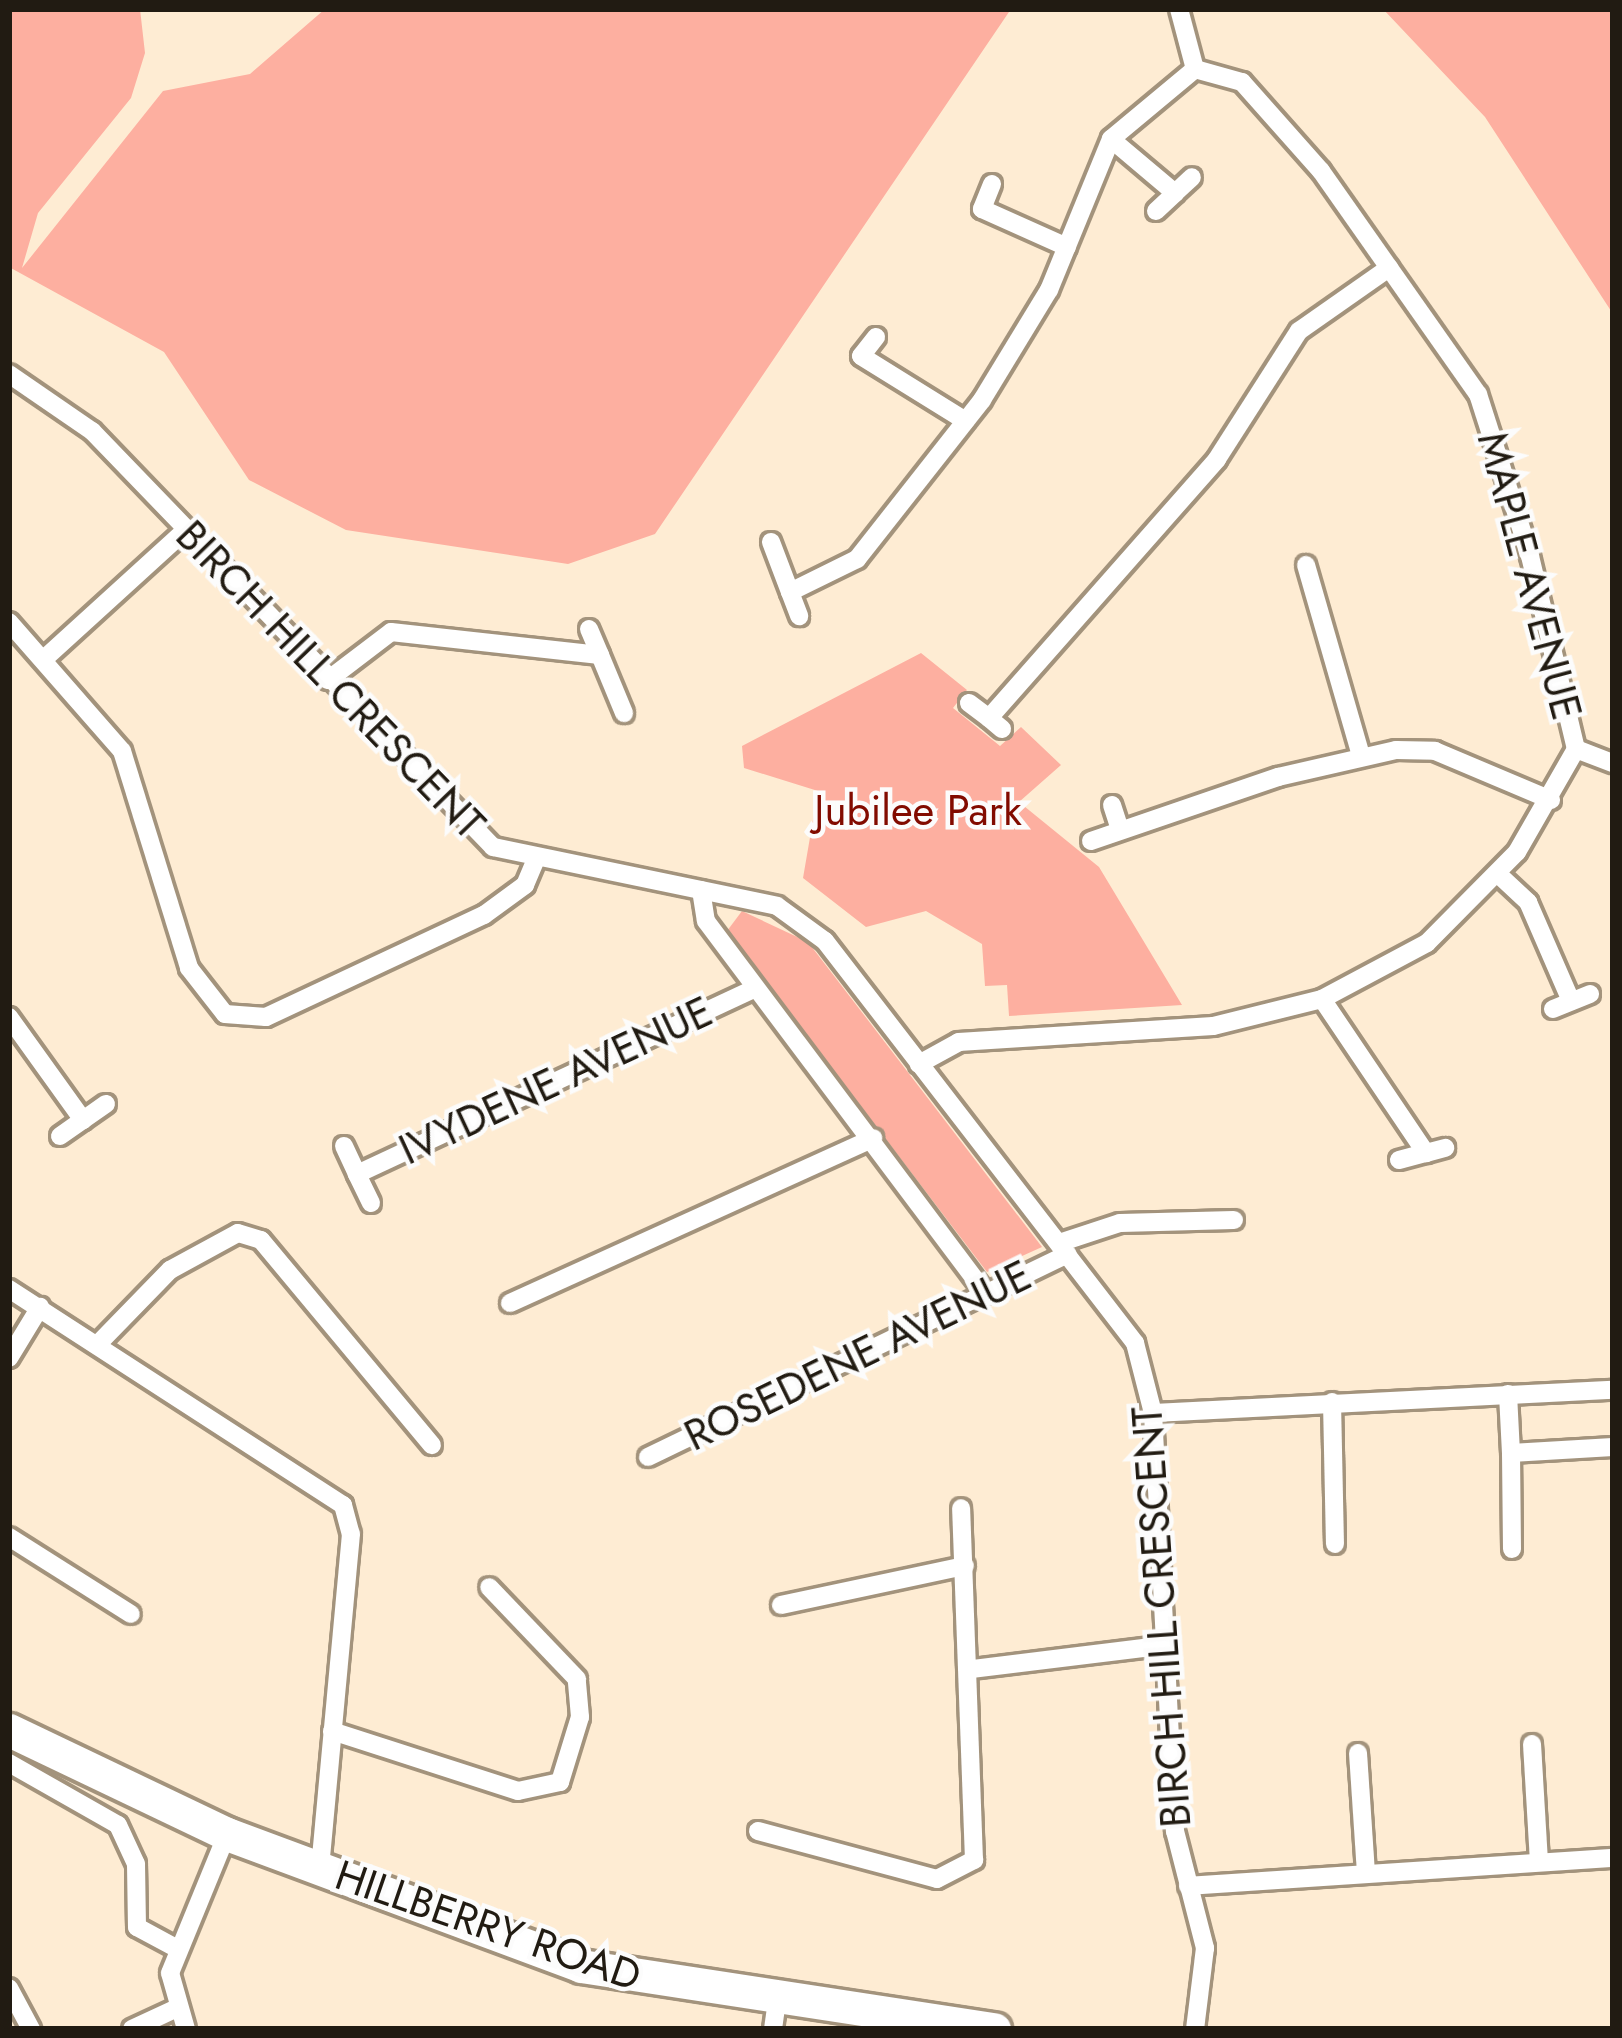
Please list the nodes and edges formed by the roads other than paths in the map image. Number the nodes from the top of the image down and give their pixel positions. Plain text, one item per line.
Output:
1 (1179, 9) edge
2 (1195, 69) junction
3 (1111, 140) junction
4 (1192, 177) dead end
5 (992, 184) dead end
6 (1175, 193) junction
7 (982, 209) junction
8 (1156, 211) dead end
9 (974, 230) dead end
10 (1067, 247) junction
11 (1389, 268) junction
12 (876, 337) dead end
13 (861, 356) junction
14 (848, 372) dead end
15 (9, 374) edge
16 (966, 421) junction
17 (186, 530) junction
18 (771, 542) dead end
19 (1306, 565) dead end
20 (1312, 587) junction
21 (790, 592) junction
22 (1288, 592) dead end
23 (799, 616) dead end
24 (9, 622) edge
25 (589, 629) dead end
26 (600, 655) junction
27 (44, 658) junction
28 (328, 680) junction
29 (969, 703) dead end
30 (624, 712) dead end
31 (1576, 749) junction
32 (1361, 754) junction
33 (1613, 763) edge
34 (1551, 800) junction
35 (1112, 805) dead end
36 (1120, 830) junction
37 (1091, 841) dead end
38 (535, 861) junction
39 (1499, 875) junction
40 (701, 890) junction
41 (755, 988) junction
42 (1322, 999) junction
43 (1571, 1001) dead end
44 (9, 1017) edge
45 (920, 1064) junction
46 (106, 1104) dead end
47 (83, 1120) junction
48 (60, 1136) dead end
49 (873, 1138) junction
50 (344, 1146) dead end
51 (1399, 1160) dead end
52 (357, 1174) junction
53 (371, 1203) dead end
54 (1234, 1220) dead end
55 (1063, 1248) junction
56 (9, 1289) edge
57 (986, 1294) junction
58 (510, 1303) dead end
59 (40, 1307) junction
60 (97, 1345) junction
61 (9, 1358) edge
62 (1613, 1390) edge
63 (1508, 1394) junction
64 (1332, 1402) junction
65 (1153, 1413) junction
66 (432, 1445) dead end
67 (1613, 1447) edge
68 (1511, 1453) junction
69 (648, 1457) dead end
70 (961, 1508) dead end
71 (9, 1537) edge
72 (1335, 1544) dead end
73 (1512, 1549) dead end
74 (965, 1566) junction
75 (489, 1587) dead end
76 (781, 1605) dead end
77 (131, 1614) dead end
78 (1159, 1646) junction
79 (972, 1669) junction
80 (9, 1730) edge
81 (332, 1731) junction
82 (1532, 1744) dead end
83 (1358, 1753) dead end
84 (9, 1763) edge
85 (758, 1831) dead end
86 (227, 1834) junction
87 (1613, 1858) edge
88 (1539, 1862) junction
89 (320, 1868) junction
90 (1366, 1872) junction
91 (1188, 1886) junction
92 (176, 1948) junction
93 (9, 1988) edge
94 (175, 2009) junction
95 (775, 2015) edge
96 (31, 2029) edge
97 (132, 2029) edge
98 (186, 2029) edge
99 (994, 2029) edge
100 (1195, 2029) edge

1 - 2 street
2 - 3 street
2 - 11 street, MAPLE AVENUE
3 - 6 street
3 - 10 street
4 - 6 street
5 - 7 street
6 - 8 street
7 - 9 street
7 - 10 street
10 - 16 street
11 - 29 street
11 - 31 street, MAPLE AVENUE
12 - 13 street
13 - 14 street
13 - 16 street
15 - 17 street, BIRCH HILL CRESCENT
16 - 21 street
17 - 27 street
17 - 28 street, BIRCH HILL CRESCENT
18 - 21 street
19 - 20 street
20 - 22 street
20 - 32 street
21 - 23 street
24 - 27 street
25 - 26 street
26 - 28 street
26 - 30 street
27 - 38 street
28 - 38 street, BIRCH HILL CRESCENT
31 - 33 street
31 - 34 street, MAPLE AVENUE
32 - 34 street
32 - 36 street
34 - 39 street, MAPLE AVENUE
35 - 36 street
36 - 37 street
38 - 40 street, BIRCH HILL CRESCENT
39 - 42 street, MAPLE AVENUE
39 - 43 street
40 - 41 street
40 - 45 street, BIRCH HILL CRESCENT
41 - 49 street
41 - 52 street, IVYDENE AVENUE
42 - 45 street, MAPLE AVENUE
42 - 51 street
44 - 47 street
45 - 55 street, BIRCH HILL CRESCENT
46 - 47 street
47 - 48 street
49 - 57 street
49 - 58 street
50 - 52 street, IVYDENE AVENUE
52 - 53 street, IVYDENE AVENUE
54 - 55 street, ROSEDENE AVENUE
55 - 57 street, ROSEDENE AVENUE
55 - 65 street, BIRCH HILL CRESCENT
56 - 59 street
57 - 69 street, ROSEDENE AVENUE
59 - 60 street
59 - 61 street
60 - 66 street
60 - 81 street
62 - 63 street
63 - 64 street
63 - 68 street
64 - 65 street
64 - 72 street
65 - 78 street, BIRCH HILL CRESCENT
67 - 68 street
68 - 73 street
70 - 74 street
71 - 77 street
74 - 76 street
74 - 79 street
75 - 81 street
78 - 79 street
78 - 91 street, BIRCH HILL CRESCENT
79 - 85 street
80 - 86 highway, HILLBERRY ROAD
81 - 89 street
82 - 88 street
83 - 90 street
84 - 92 street
86 - 89 highway, HILLBERRY ROAD
86 - 92 street
87 - 88 street
88 - 90 street
89 - 95 highway, HILLBERRY ROAD
90 - 91 street
91 - 100 street, BIRCH HILL CRESCENT
92 - 94 street
93 - 96 street
94 - 97 street
94 - 98 street
95 - 99 highway, HILLBERRY ROAD

